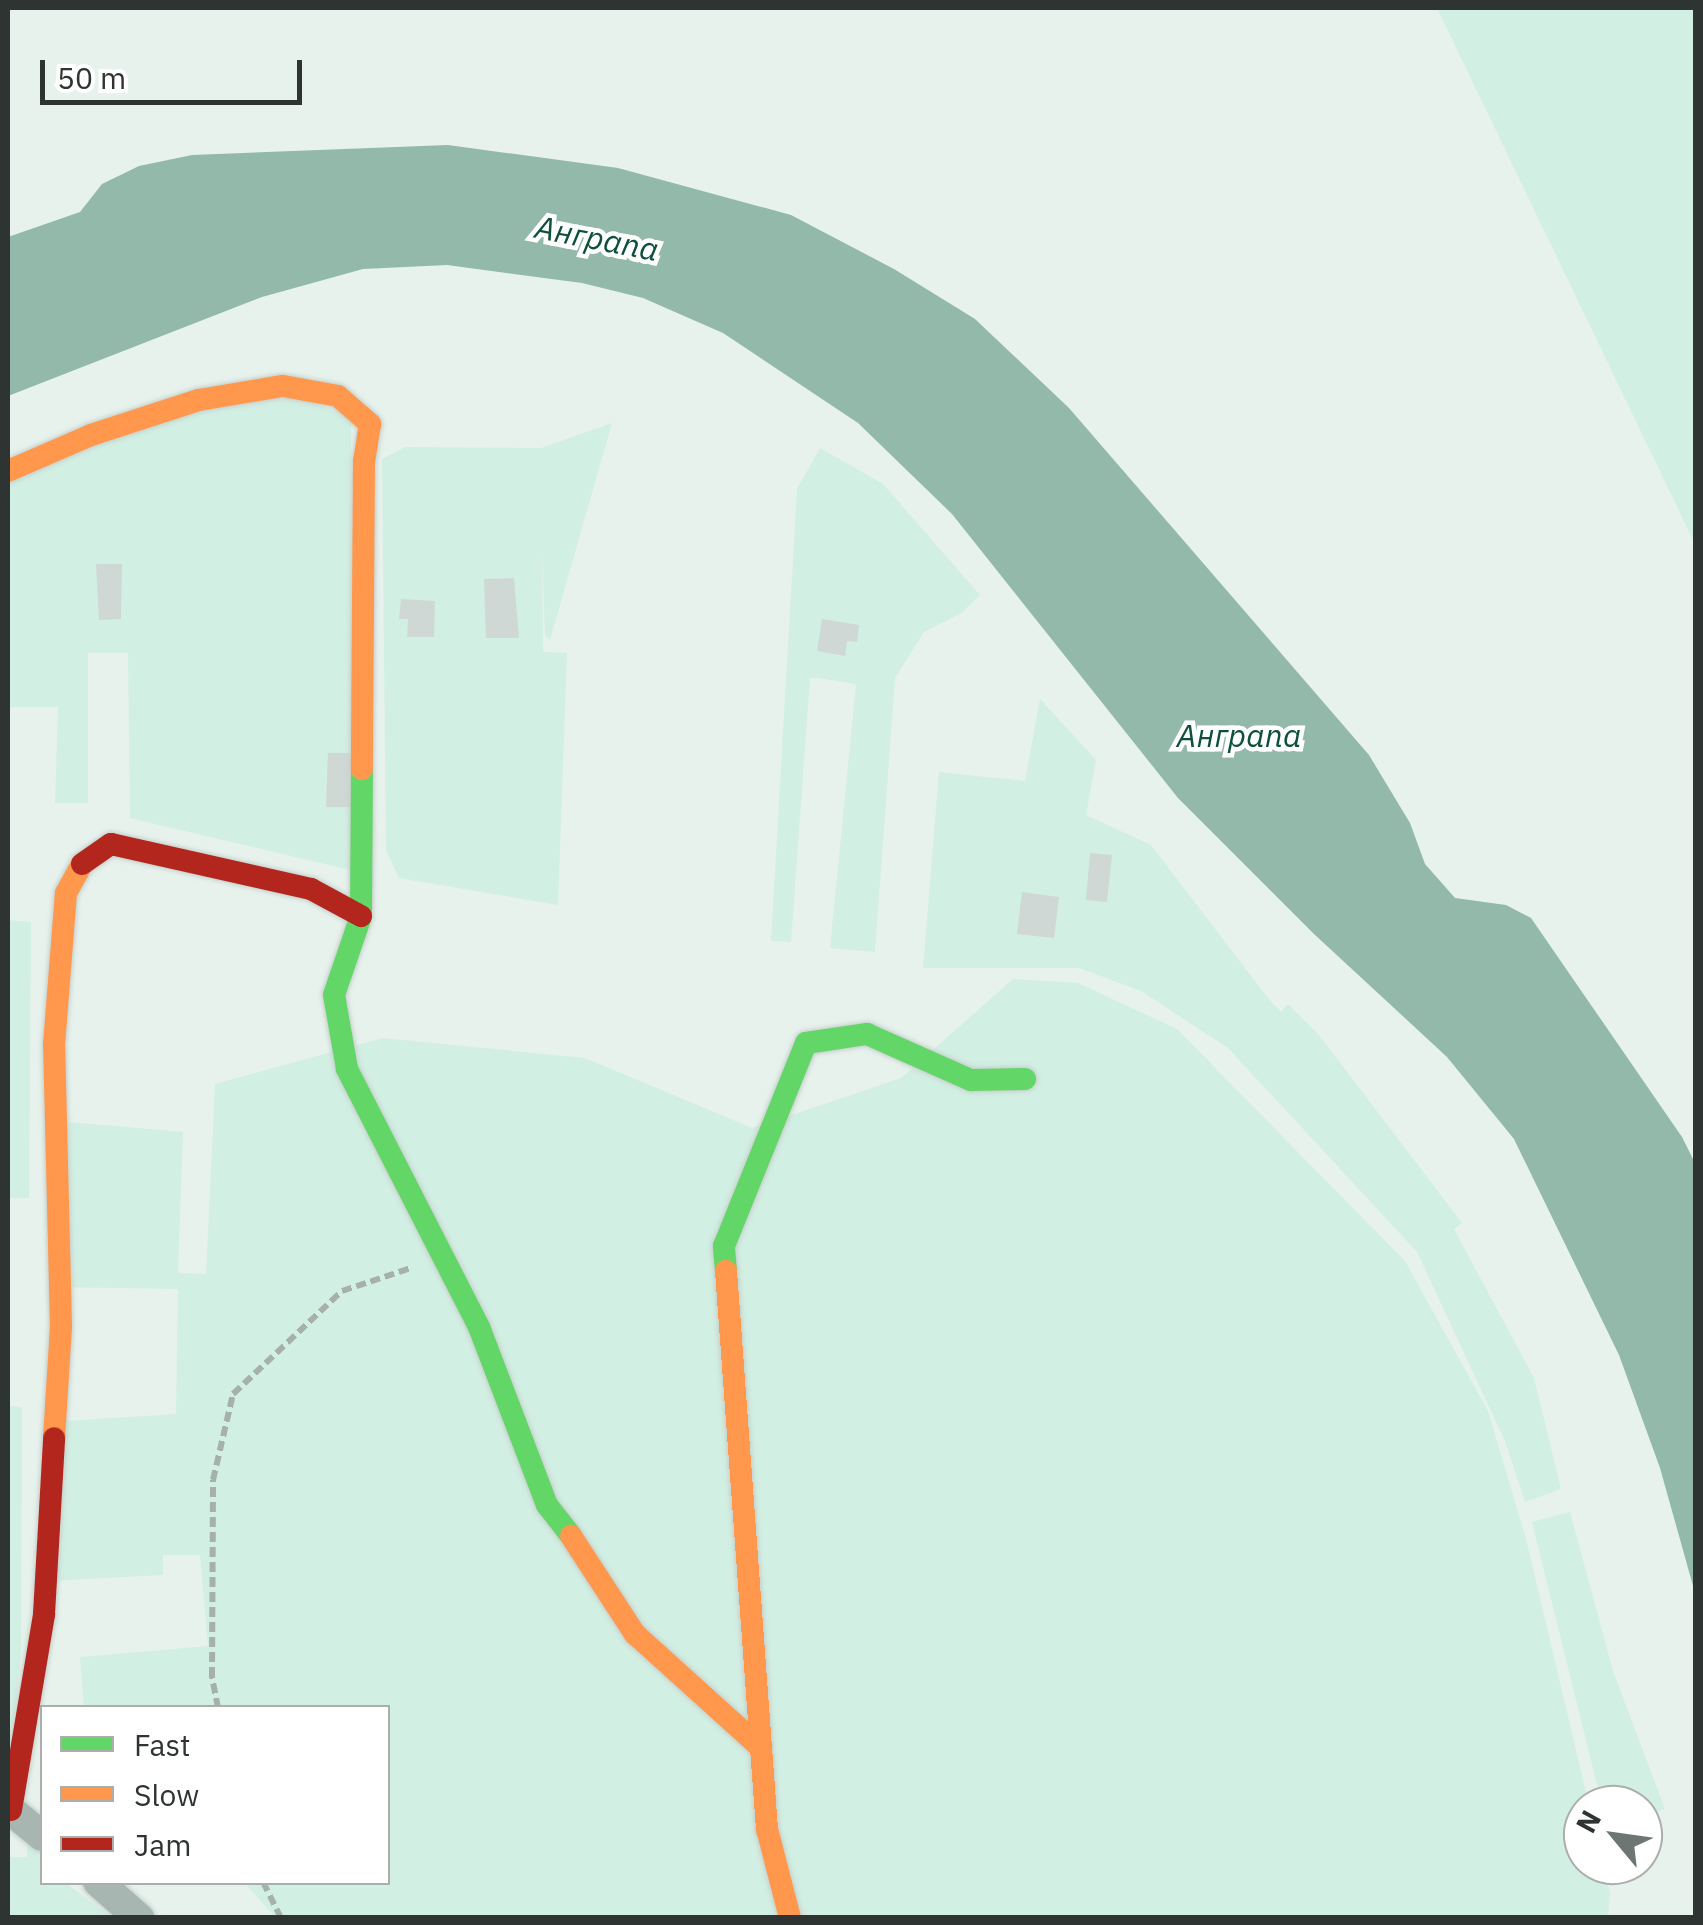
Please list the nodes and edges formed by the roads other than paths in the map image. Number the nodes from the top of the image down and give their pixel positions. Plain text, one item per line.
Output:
1 (8, 471) edge
2 (361, 916) junction
3 (1024, 1079) dead end
4 (761, 1748) junction
5 (10, 1809) edge
6 (40, 1834) edge
7 (102, 1885) edge
8 (140, 1918) edge
9 (790, 1918) edge

1 - 2 street
2 - 4 street
2 - 5 street
3 - 4 street
4 - 9 street
5 - 6 street
7 - 8 street

